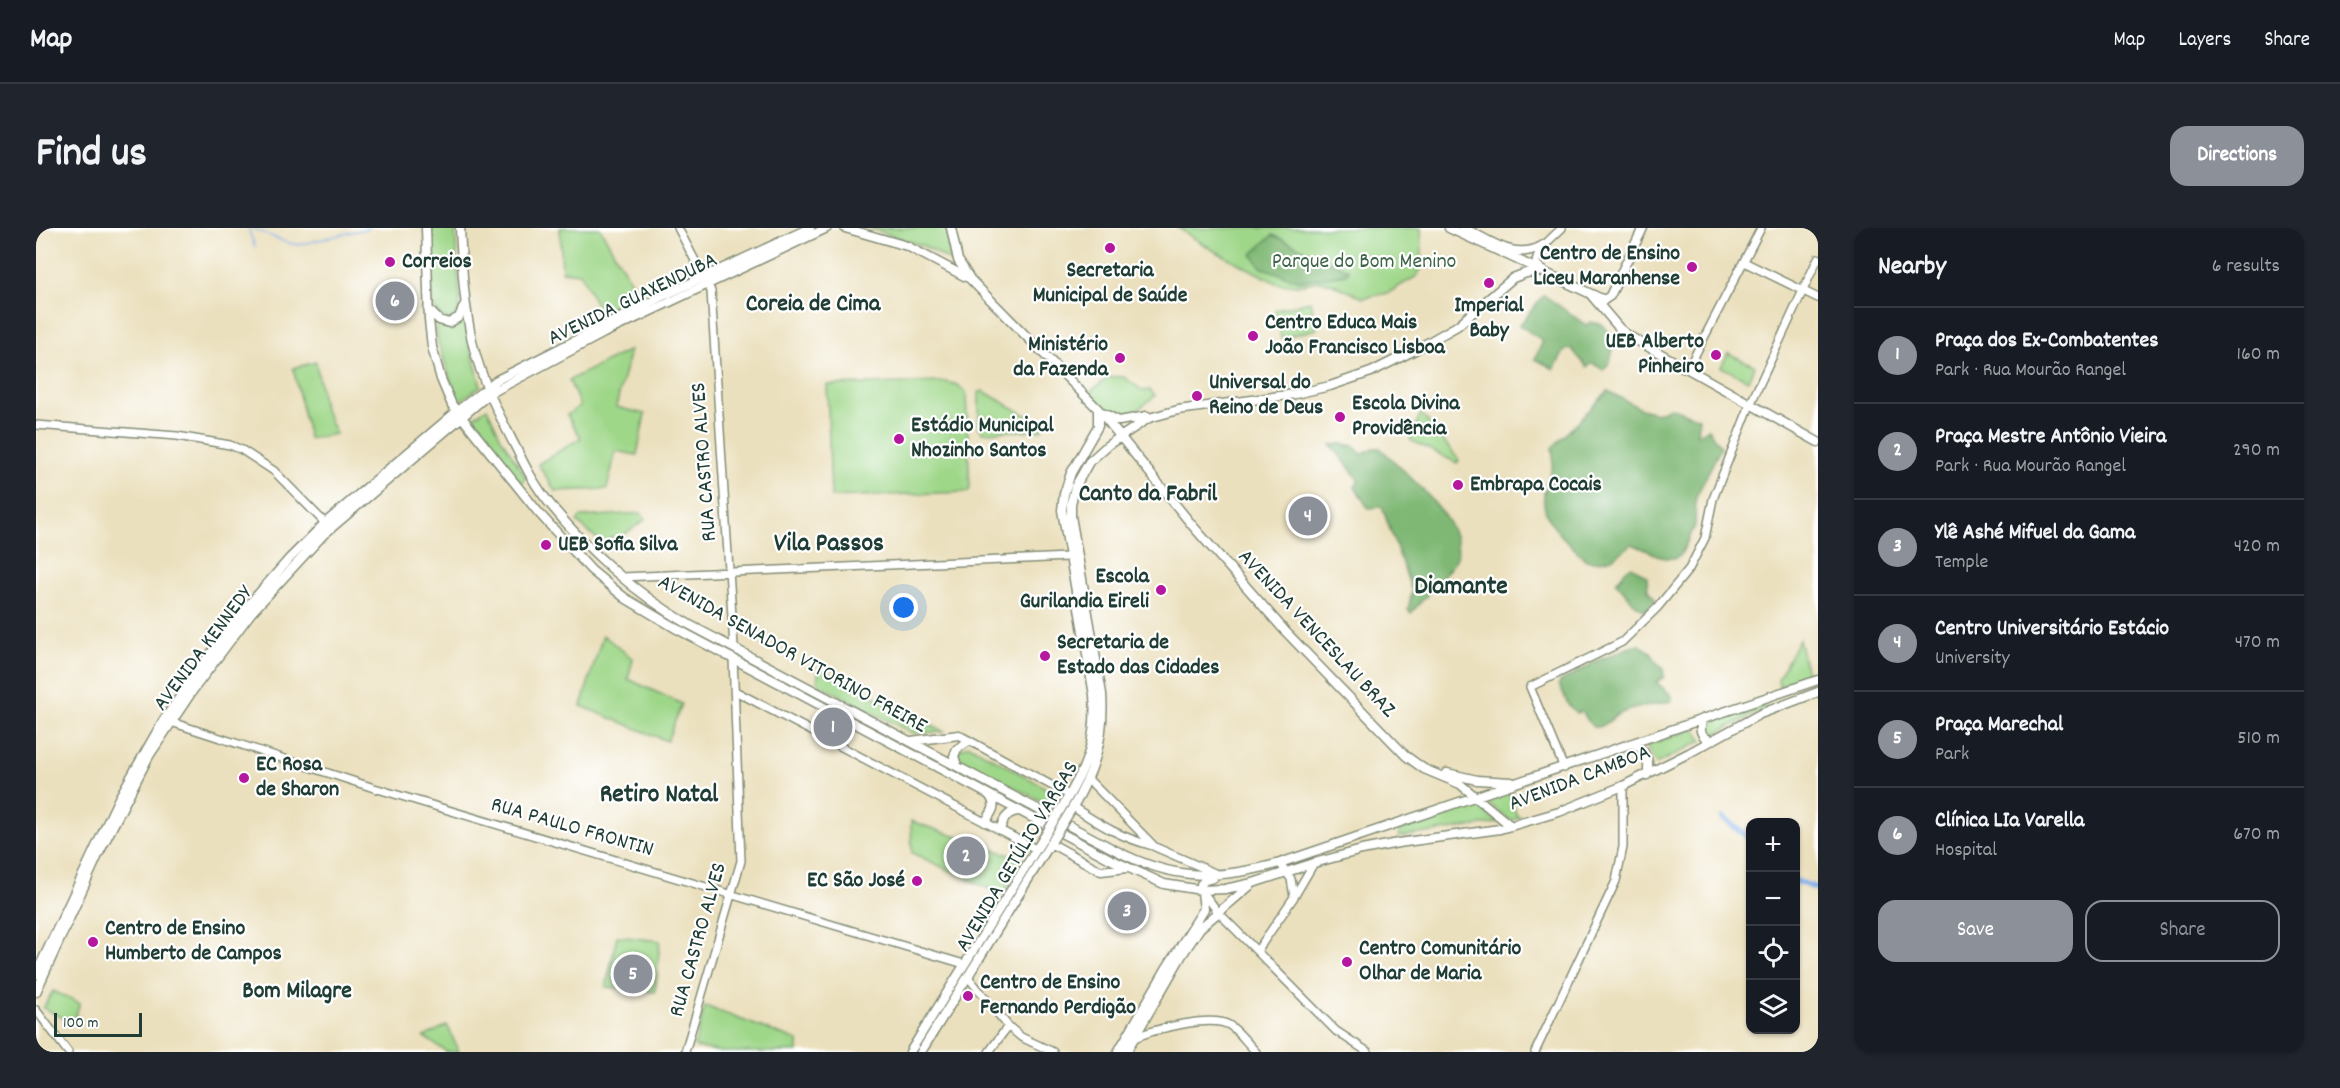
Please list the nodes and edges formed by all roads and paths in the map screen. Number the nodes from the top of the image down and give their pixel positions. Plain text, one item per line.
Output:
1 (426, 228) edge
2 (460, 228) edge
3 (678, 228) edge
4 (810, 228) edge
5 (827, 228) edge
6 (845, 228) edge
7 (951, 228) edge
8 (1449, 228) edge
9 (1464, 228) edge
10 (1562, 228) edge
11 (1642, 228) edge
12 (1761, 228) edge
13 (1545, 244) junction
14 (1818, 258) edge
15 (1744, 262) junction
16 (1544, 271) junction
17 (970, 279) junction
18 (707, 280) junction
19 (1802, 291) junction
20 (1592, 295) junction
21 (1818, 298) edge
22 (465, 303) junction
23 (428, 308) junction
24 (1683, 368) junction
25 (482, 374) junction
26 (497, 380) junction
27 (488, 391) junction
28 (1750, 405) junction
29 (1098, 409) junction
30 (1162, 413) junction
31 (459, 415) junction
32 (36, 425) edge
33 (1129, 429) junction
34 (1119, 437) junction
35 (1818, 442) edge
36 (532, 478) junction
37 (517, 488) junction
38 (559, 514) junction
39 (325, 523) junction
40 (548, 524) junction
41 (1068, 557) junction
42 (730, 573) junction
43 (623, 577) junction
44 (1084, 593) junction
45 (734, 647) junction
46 (733, 658) junction
47 (1818, 681) edge
48 (735, 691) junction
49 (1818, 692) edge
50 (1704, 718) junction
51 (171, 722) junction
52 (959, 735) joint
53 (1712, 740) junction
54 (910, 741) junction
55 (969, 741) junction
56 (1633, 743) junction
57 (957, 766) junction
58 (1564, 768) junction
59 (1647, 775) junction
60 (1089, 780) junction
61 (1524, 782) junction
62 (1623, 786) junction
63 (989, 794) junction
64 (1069, 795) junction
65 (1475, 796) junction
66 (1069, 807) junction
67 (1020, 811) junction
68 (1430, 813) junction
69 (985, 822) junction
70 (1511, 826) junction
71 (1000, 830) junction
72 (1049, 840) junction
73 (1398, 843) junction
74 (1155, 847) junction
75 (1036, 849) junction
76 (1191, 862) junction
77 (1314, 863) junction
78 (1280, 864) junction
79 (1127, 868) junction
80 (1246, 872) junction
81 (1287, 872) junction
82 (1218, 874) junction
83 (1191, 875) junction
84 (1253, 883) junction
85 (1201, 890) junction
86 (732, 894) junction
87 (1294, 897) junction
88 (1218, 912) junction
89 (1257, 951) junction
90 (964, 964) junction
91 (36, 975) edge
92 (968, 977) junction
93 (36, 992) edge
94 (36, 1010) edge
95 (1142, 1023) junction
96 (1008, 1026) junction
97 (1151, 1031) junction
98 (1133, 1038) junction
99 (1119, 1051) edge
100 (68, 1052) edge
101 (685, 1052) edge
102 (910, 1052) edge
103 (921, 1052) edge
104 (989, 1052) edge
105 (1053, 1052) edge
106 (1256, 1052) edge
107 (1368, 1052) edge
108 (1534, 1052) edge

1 - 23 main road, AVENIDA SENADOR VITORINO FREIRE
2 - 22 main road, AVENIDA SENADOR VITORINO FREIRE
3 - 18 street, RUA CASTRO ALVES
4 - 18 main road, AVENIDA GUAXENDUBA
5 - 18 main road, AVENIDA GUAXENDUBA
6 - 17 main road
7 - 17 main road
8 - 16 main road
9 - 13 main road
10 - 13 street
11 - 20 main road
12 - 15 street
13 - 16 street
14 - 19 street
15 - 19 street
15 - 24 street
16 - 20 main road
16 - 30 main road
17 - 29 main road, AVENIDA VENCESLAU BRAZ
18 - 26 main road, AVENIDA GUAXENDUBA
18 - 27 main road, AVENIDA GUAXENDUBA
18 - 42 street, RUA CASTRO ALVES
19 - 21 street
19 - 28 street
20 - 24 main road
22 - 23 main road
22 - 25 main road, AVENIDA SENADOR VITORINO FREIRE
23 - 31 main road, AVENIDA SENADOR VITORINO FREIRE
24 - 28 main road
25 - 26 main road
25 - 27 main road, AVENIDA SENADOR VITORINO FREIRE
26 - 27 main road, AVENIDA GUAXENDUBA
27 - 31 main road, AVENIDA KENNEDY
27 - 36 main road, AVENIDA SENADOR VITORINO FREIRE
28 - 35 main road
28 - 58 street
29 - 30 main road
29 - 34 main road, AVENIDA VENCESLAU BRAZ
29 - 41 main road, AVENIDA GETÚLIO VARGAS
30 - 33 main road, AVENIDA GETÚLIO VARGAS
31 - 37 main road, AVENIDA SENADOR VITORINO FREIRE
31 - 39 main road, AVENIDA KENNEDY
31 - 51 main road, AVENIDA KENNEDY
32 - 39 street
33 - 34 main road, AVENIDA GETÚLIO VARGAS
33 - 61 main road, AVENIDA VENCESLAU BRAZ
34 - 44 main road, AVENIDA GETÚLIO VARGAS
34 - 65 main road, AVENIDA VENCESLAU BRAZ
36 - 37 main road
36 - 38 main road, AVENIDA SENADOR VITORINO FREIRE
37 - 40 main road, AVENIDA SENADOR VITORINO FREIRE
38 - 40 main road
38 - 43 main road, AVENIDA SENADOR VITORINO FREIRE
39 - 91 main road, AVENIDA KENNEDY
40 - 46 main road, AVENIDA SENADOR VITORINO FREIRE
41 - 42 street
41 - 44 main road
41 - 64 main road, AVENIDA GETÚLIO VARGAS
42 - 43 street
42 - 45 street, RUA CASTRO ALVES
43 - 45 main road, AVENIDA SENADOR VITORINO FREIRE
44 - 60 main road, AVENIDA GETÚLIO VARGAS
45 - 54 main road, AVENIDA SENADOR VITORINO FREIRE
46 - 48 street, RUA CASTRO ALVES
46 - 63 main road, AVENIDA SENADOR VITORINO FREIRE
47 - 50 main road, AVENIDA CAMBOA
48 - 69 street
48 - 86 street, RUA CASTRO ALVES
49 - 53 main road, AVENIDA CAMBOA
50 - 53 main road
50 - 56 main road, AVENIDA CAMBOA
51 - 86 street, RUA PAULO FRONTIN
51 - 93 main road, AVENIDA KENNEDY
52 - 54 main road
52 - 55 street
53 - 59 main road, AVENIDA CAMBOA
54 - 57 main road, AVENIDA SENADOR VITORINO FREIRE
55 - 57 main road
55 - 64 street
56 - 58 main road, AVENIDA CAMBOA
56 - 59 main road
57 - 83 main road, AVENIDA SENADOR VITORINO FREIRE
58 - 61 main road, AVENIDA CAMBOA
59 - 62 main road, AVENIDA CAMBOA
60 - 66 main road, AVENIDA GETÚLIO VARGAS
60 - 74 street
61 - 65 main road, AVENIDA CAMBOA
62 - 70 main road, AVENIDA CAMBOA
62 - 108 street
63 - 67 main road, AVENIDA SENADOR VITORINO FREIRE
63 - 69 main road
64 - 66 main road, AVENIDA GETÚLIO VARGAS
65 - 68 main road, AVENIDA CAMBOA
65 - 70 main road, AVENIDA VENCESLAU BRAZ
66 - 72 main road, AVENIDA GETÚLIO VARGAS, bridge
66 - 74 street
67 - 71 main road
67 - 79 main road, AVENIDA SENADOR VITORINO FREIRE
68 - 73 main road
68 - 78 main road, AVENIDA CAMBOA
69 - 71 street
70 - 73 main road, AVENIDA CAMBOA
71 - 75 street
72 - 75 main road, AVENIDA GETÚLIO VARGAS
72 - 79 main road
72 - 92 main road, AVENIDA GETÚLIO VARGAS
73 - 77 main road, AVENIDA CAMBOA
74 - 76 street
75 - 90 main road, AVENIDA GETÚLIO VARGAS
76 - 82 street
76 - 83 street
77 - 81 main road, AVENIDA CAMBOA
77 - 87 street
78 - 80 main road, AVENIDA CAMBOA
78 - 81 street
79 - 85 main road, AVENIDA SENADOR VITORINO FREIRE
80 - 82 main road, AVENIDA SENADOR VITORINO FREIRE
80 - 85 main road
81 - 84 main road, AVENIDA CAMBOA
81 - 87 street
82 - 83 main road, AVENIDA SENADOR VITORINO FREIRE
84 - 85 main road, AVENIDA CAMBOA
84 - 88 main road
85 - 88 street
85 - 99 main road
86 - 90 street, RUA PAULO FRONTIN
86 - 101 street, RUA CASTRO ALVES
87 - 89 street
88 - 89 street
88 - 95 main road
89 - 107 street
90 - 102 main road, AVENIDA GETÚLIO VARGAS
92 - 96 street
92 - 103 main road, AVENIDA GETÚLIO VARGAS
94 - 100 street
95 - 97 main road
95 - 98 main road
96 - 104 street
96 - 105 street
97 - 98 street
97 - 106 street
98 - 99 main road

